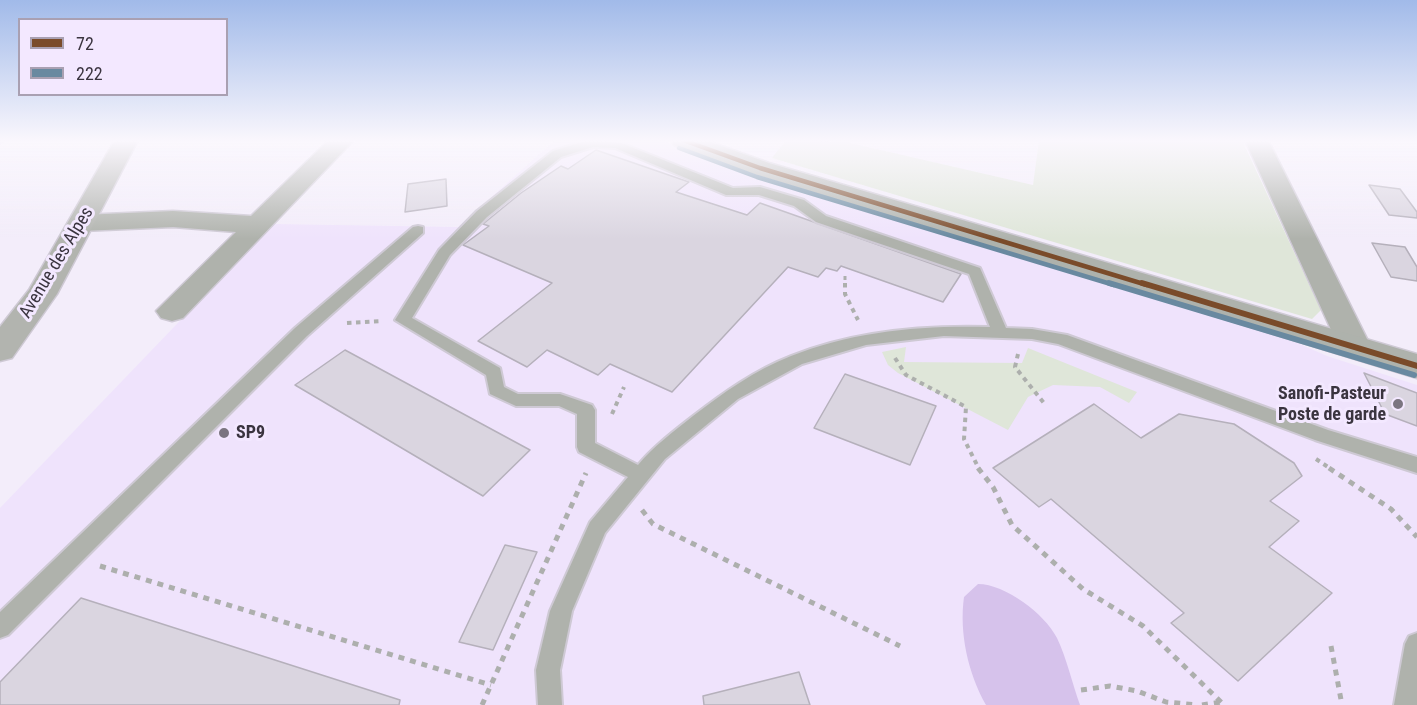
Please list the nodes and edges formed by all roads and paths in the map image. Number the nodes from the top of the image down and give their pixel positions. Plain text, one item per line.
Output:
1 (109, 173) edge
2 (310, 173) edge
3 (533, 173) edge
4 (685, 173) edge
5 (776, 173) edge
6 (1272, 173) edge
7 (82, 223) junction
8 (258, 225) junction
9 (418, 230) dead end
10 (844, 276) dead end
11 (172, 311) dead end
12 (403, 320) junction
13 (337, 322) dead end
14 (1000, 333) junction
15 (876, 339) junction
16 (1354, 345) junction
17 (1019, 348) dead end
18 (0, 351) edge
19 (1417, 364) edge
20 (624, 387) dead end
21 (1044, 403) dead end
22 (595, 452) junction
23 (1307, 453) dead end
24 (1417, 465) edge
25 (641, 475) junction
26 (627, 492) junction
27 (1417, 537) edge
28 (71, 557) junction
29 (0, 627) edge
30 (1417, 644) edge
31 (900, 646) dead end
32 (1331, 646) dead end
33 (1414, 673) edge
34 (491, 685) junction
35 (1081, 690) dead end
36 (1223, 704) edge
37 (482, 705) edge
38 (550, 705) edge
39 (1200, 705) edge
40 (1342, 705) edge
41 (1406, 705) edge

1 - 7 main road, Avenue des Alpes
2 - 8 street
3 - 12 lane
4 - 14 lane
5 - 16 main road
6 - 16 street
7 - 8 street
7 - 18 main road, Avenue des Alpes
8 - 11 street
9 - 28 lane
10 - 15 path
12 - 13 path
12 - 22 lane
14 - 15 lane
14 - 24 lane
15 - 25 lane
15 - 36 path
16 - 19 main road
17 - 21 path
20 - 22 path
22 - 25 lane
22 - 34 path
23 - 27 path
25 - 26 lane
26 - 31 path
26 - 38 lane
28 - 29 lane
28 - 34 path
30 - 33 lane
32 - 40 path
33 - 41 lane
34 - 37 path
35 - 39 path
36 - 39 path

